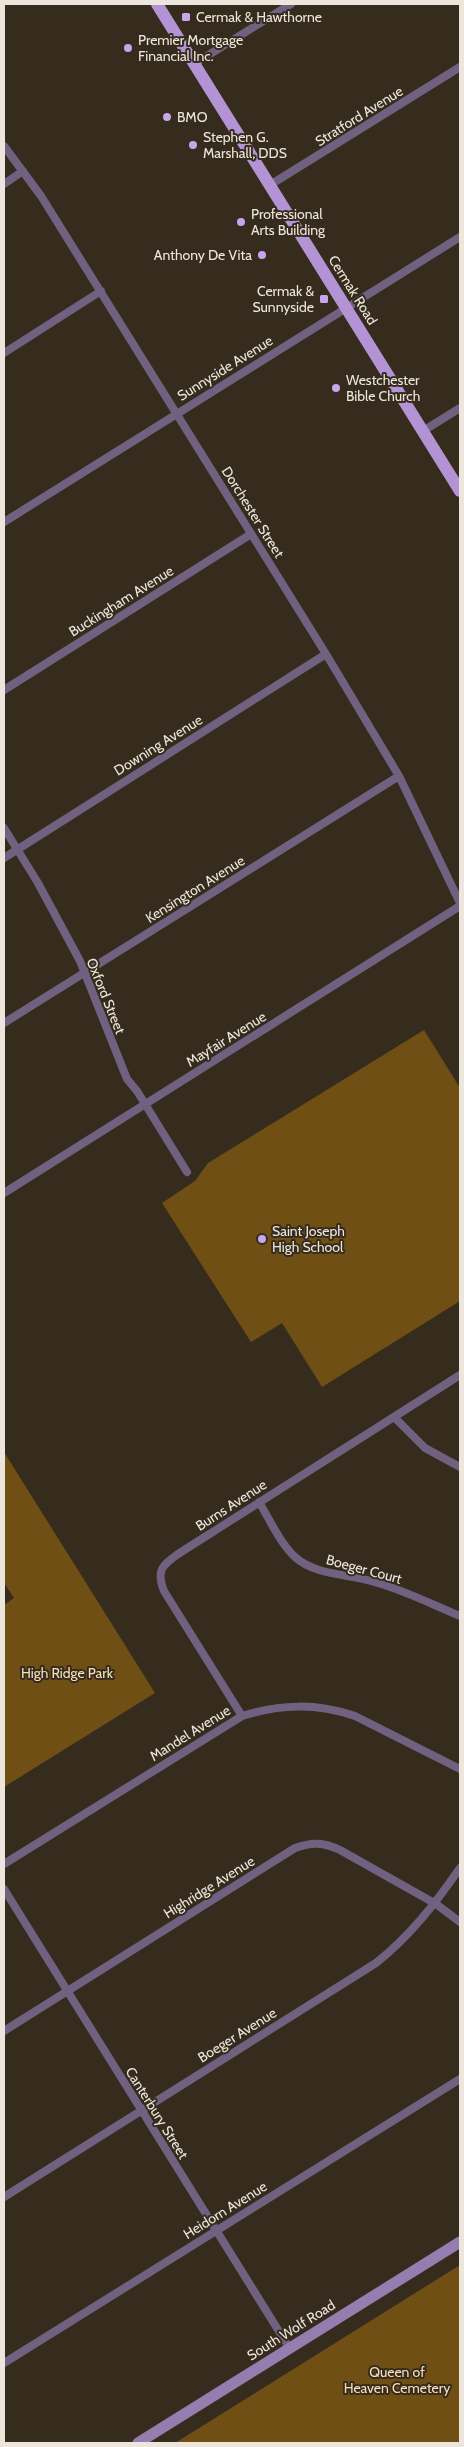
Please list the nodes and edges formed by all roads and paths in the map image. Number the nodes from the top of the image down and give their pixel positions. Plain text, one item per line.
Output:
1 (157, 4) edge
2 (291, 4) edge
3 (194, 64) junction
4 (460, 67) edge
5 (4, 146) edge
6 (23, 171) junction
7 (4, 184) edge
8 (270, 185) junction
9 (460, 237) edge
10 (101, 291) junction
11 (346, 308) junction
12 (4, 353) edge
13 (460, 408) edge
14 (177, 413) junction
15 (423, 431) junction
16 (460, 491) edge
17 (4, 522) edge
18 (251, 534) junction
19 (326, 654) junction
20 (4, 690) edge
21 (399, 776) junction
22 (4, 828) edge
23 (17, 849) junction
24 (4, 858) edge
25 (460, 905) edge
26 (85, 972) junction
27 (4, 1023) edge
28 (145, 1105) junction
29 (187, 1172) dead end
30 (4, 1193) edge
31 (460, 1376) edge
32 (394, 1417) junction
33 (460, 1468) edge
34 (259, 1502) junction
35 (460, 1616) edge
36 (242, 1716) junction
37 (460, 1769) edge
38 (4, 1864) edge
39 (460, 1868) edge
40 (4, 1889) edge
41 (436, 1904) junction
42 (460, 1922) edge
43 (68, 1992) junction
44 (4, 2031) edge
45 (460, 2079) edge
46 (140, 2111) junction
47 (4, 2196) edge
48 (216, 2230) junction
49 (460, 2242) edge
50 (290, 2349) junction
51 (4, 2363) edge
52 (138, 2443) edge

1 - 3 main road, Cermak Road
2 - 3 street
3 - 8 main road, Cermak Road
4 - 8 street, Stratford Avenue
5 - 6 street, Dorchester Street
6 - 7 street
6 - 10 street, Dorchester Street
8 - 11 main road, Cermak Road
9 - 11 street, Sunnyside Avenue
10 - 12 street
10 - 14 street, Dorchester Street
11 - 14 street, Sunnyside Avenue
11 - 15 main road, Cermak Road
13 - 15 street
14 - 17 street, Sunnyside Avenue
14 - 18 street, Dorchester Street
15 - 16 main road, Cermak Road
18 - 19 street, Dorchester Street
18 - 20 street, Buckingham Avenue
19 - 21 street, Dorchester Street
19 - 23 street, Downing Avenue
21 - 25 street, Dorchester Street
21 - 26 street, Kensington Avenue
22 - 23 street, Oxford Street
23 - 24 street, Downing Avenue
23 - 26 street, Oxford Street
25 - 28 street, Mayfair Avenue
26 - 27 street, Kensington Avenue
26 - 28 street, Oxford Street
28 - 29 street, Oxford Street
28 - 30 street, Mayfair Avenue
31 - 32 street, Burns Avenue
32 - 33 street
32 - 34 street, Burns Avenue
34 - 35 street, Boeger Court
34 - 36 street, Burns Avenue
36 - 37 street, Mandel Avenue
36 - 38 street, Mandel Avenue
39 - 41 street, Boeger Avenue
40 - 43 street, Canterbury Street
41 - 42 street, Highridge Avenue
41 - 43 street, Highridge Avenue
41 - 46 street, Boeger Avenue
43 - 44 street, Highridge Avenue
43 - 46 street, Canterbury Street
45 - 48 street, Heidorn Avenue
46 - 47 street, Boeger Avenue
46 - 48 street, Canterbury Street
48 - 50 street, Canterbury Street
48 - 51 street, Heidorn Avenue
49 - 50 main road, South Wolf Road
50 - 52 main road, South Wolf Road

